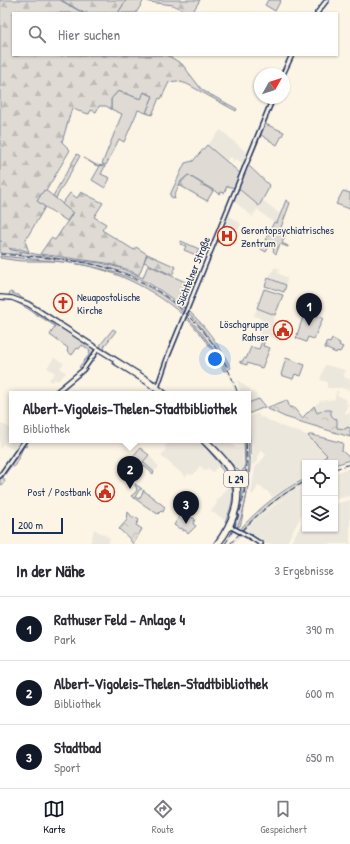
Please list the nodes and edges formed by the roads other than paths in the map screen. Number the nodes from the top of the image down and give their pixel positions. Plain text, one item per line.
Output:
1 (327, 0) edge
2 (318, 12) edge
3 (292, 56) edge
4 (286, 68) edge
5 (271, 104) edge
6 (0, 297) edge
7 (98, 349) junction
8 (157, 386) junction
9 (58, 391) edge
10 (160, 391) edge
11 (163, 391) edge
12 (23, 443) edge
13 (205, 443) edge
14 (209, 443) edge
15 (0, 476) edge
16 (229, 526) junction
17 (216, 544) edge
18 (219, 544) edge
19 (261, 544) edge

1 - 2 main road
3 - 4 main road
5 - 8 main road, Süchtelner Straße
6 - 7 main road
7 - 8 main road
7 - 9 main road
8 - 10 main road
8 - 11 main road
12 - 15 main road
13 - 16 main road, L 29
14 - 16 main road, L 29
16 - 17 main road, L 29
16 - 18 main road, L 29
16 - 19 main road

